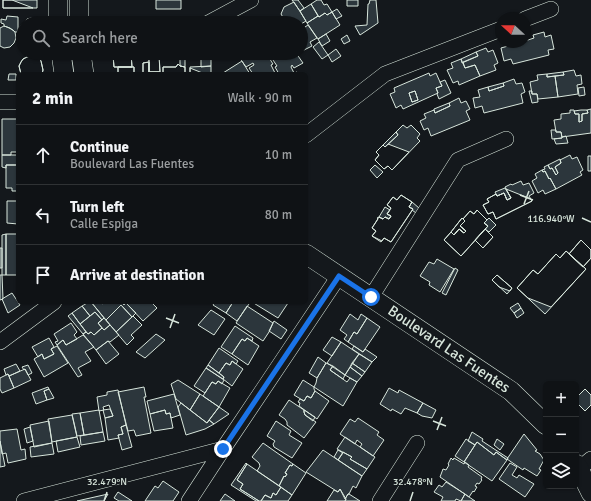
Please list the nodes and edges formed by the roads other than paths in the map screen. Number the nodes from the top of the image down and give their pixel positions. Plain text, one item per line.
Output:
1 (58, 0) edge
2 (79, 0) edge
3 (251, 0) edge
4 (551, 9) dead end
5 (58, 16) edge
6 (79, 16) edge
7 (221, 16) edge
8 (531, 17) edge
9 (495, 30) edge
10 (62, 60) edge
11 (82, 60) edge
12 (64, 72) edge
13 (84, 72) edge
14 (0, 102) edge
15 (16, 102) edge
16 (308, 133) edge
17 (506, 139) dead end
18 (308, 255) edge
19 (339, 276) junction
20 (371, 297) junction
21 (51, 304) edge
22 (0, 342) edge
23 (543, 422) edge
24 (417, 444) dead end
25 (223, 449) junction
26 (582, 464) edge
27 (591, 493) edge
28 (24, 501) edge
29 (189, 501) edge
30 (380, 501) edge

1 - 5 street
2 - 6 street
3 - 7 street
4 - 8 street
9 - 16 street
10 - 12 street
11 - 13 street
14 - 15 street
17 - 20 street
18 - 19 street, Boulevard Las Fuentes
19 - 20 street, Boulevard Las Fuentes
19 - 25 street
20 - 23 street, Boulevard Las Fuentes
21 - 22 street
24 - 30 street
25 - 28 street
25 - 29 street
26 - 27 street

